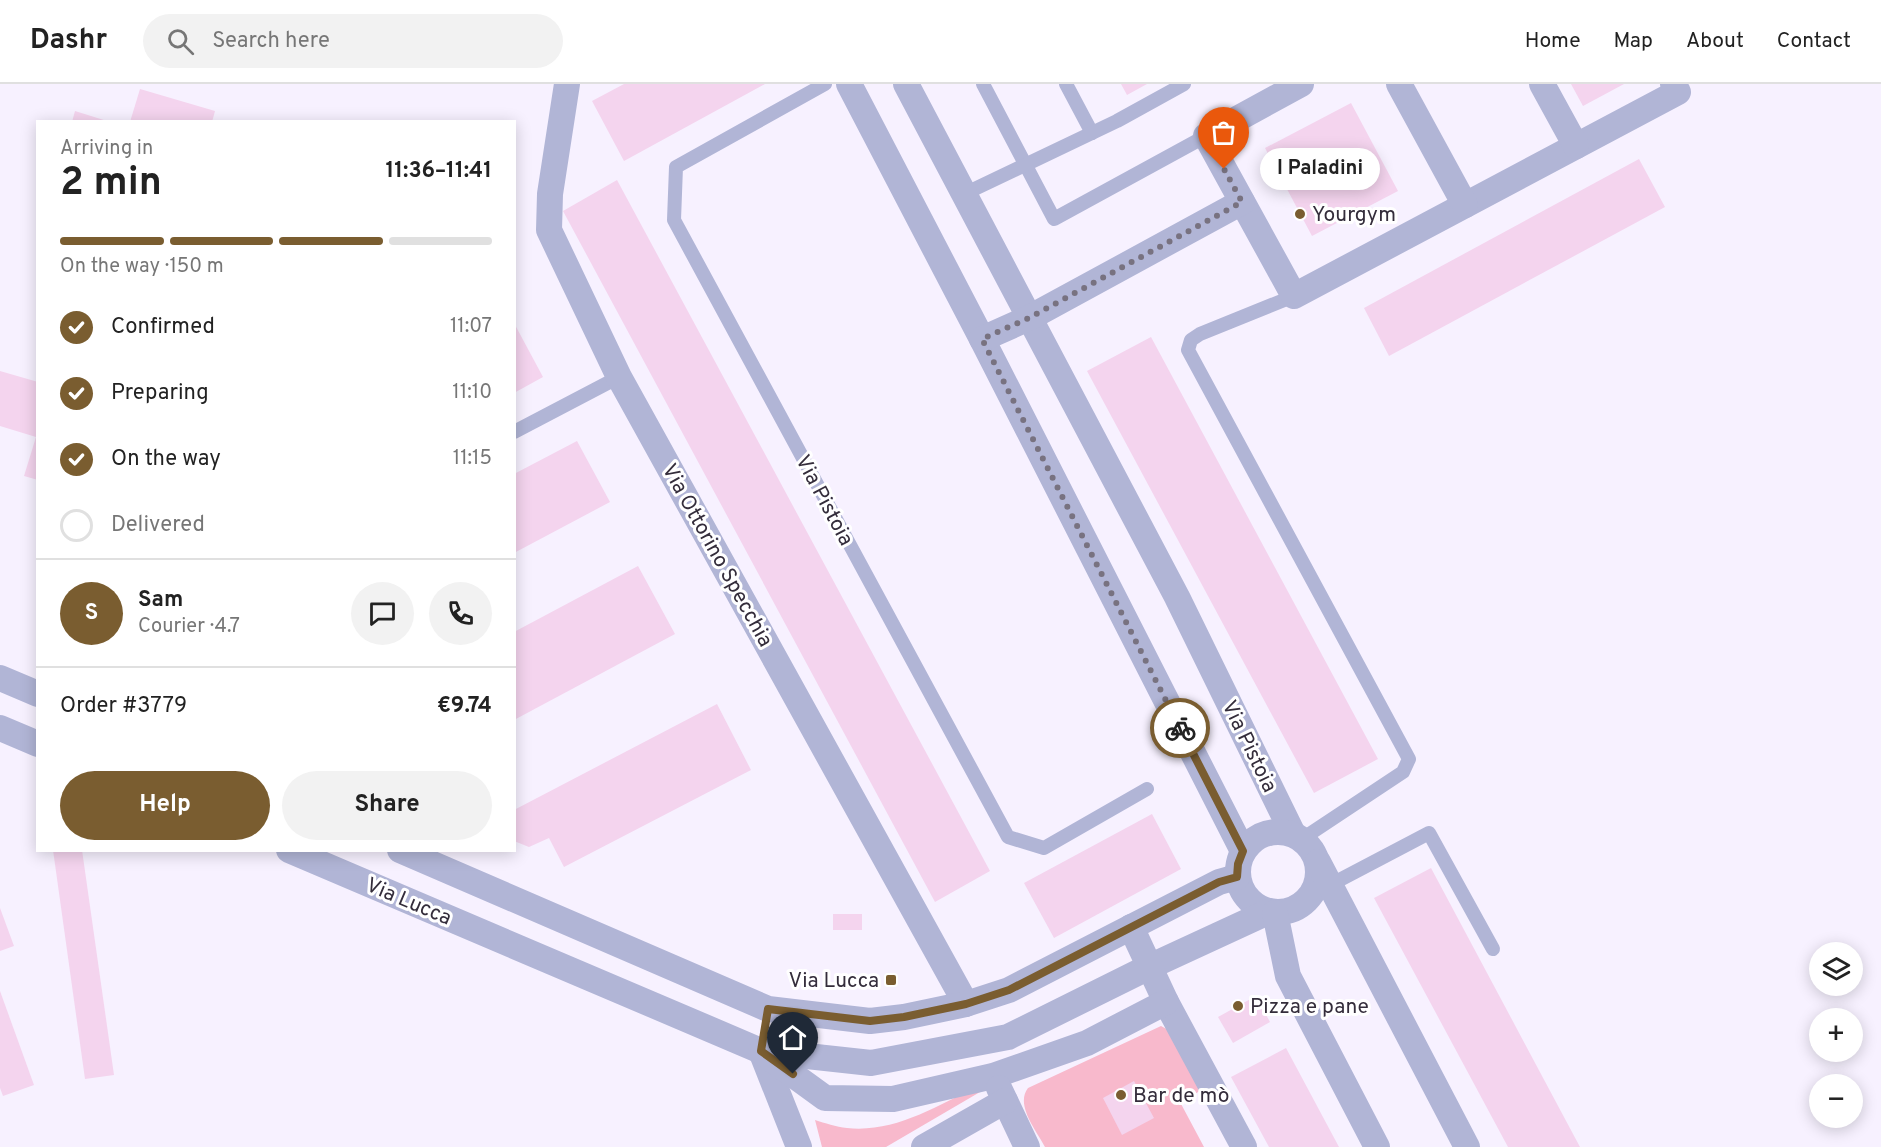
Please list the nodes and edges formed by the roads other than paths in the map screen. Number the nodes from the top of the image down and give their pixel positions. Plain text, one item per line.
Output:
1 (567, 84) edge
2 (825, 84) edge
3 (849, 84) edge
4 (906, 84) edge
5 (983, 84) edge
6 (1066, 84) edge
7 (1184, 84) edge
8 (1301, 84) edge
9 (1399, 84) edge
10 (1542, 84) edge
11 (1675, 88) edge
12 (1092, 133) junction
13 (1206, 136) junction
14 (1576, 146) junction
15 (1025, 165) junction
16 (964, 194) junction
17 (1242, 202) junction
18 (1465, 205) junction
19 (1294, 296) junction
20 (1029, 318) junction
21 (982, 339) junction
22 (619, 377) junction
23 (516, 431) edge
24 (0, 678) edge
25 (36, 693) edge
26 (0, 728) edge
27 (36, 743) edge
28 (1148, 789) dead end
29 (1298, 836) junction
30 (1243, 851) junction
31 (294, 852) edge
32 (405, 852) edge
33 (1318, 862) junction
34 (1237, 877) junction
35 (1330, 885) junction
36 (1271, 913) junction
37 (1131, 927) junction
38 (1493, 949) dead end
39 (1149, 967) junction
40 (1166, 1002) junction
41 (966, 1004) junction
42 (768, 1009) junction
43 (761, 1051) junction
44 (993, 1076) junction
45 (1005, 1101) junction
46 (799, 1147) edge
47 (924, 1147) edge
48 (1027, 1147) edge
49 (1244, 1147) edge
50 (1377, 1147) edge
51 (1467, 1147) edge

1 - 22 street, Via Ottorino Specchia
2 - 28 lane, Via Pistoia
3 - 21 street
4 - 16 street, Via Pistoia
5 - 15 lane
6 - 12 lane
7 - 12 lane
8 - 13 street
9 - 18 street
10 - 14 street
11 - 14 street
12 - 15 lane
13 - 15 lane
13 - 17 street
14 - 18 street
15 - 16 lane
16 - 20 street, Via Pistoia
17 - 19 street
17 - 20 street
18 - 19 street
19 - 29 lane
20 - 21 street
20 - 29 street, Via Pistoia
21 - 30 street
22 - 23 lane
22 - 41 street, Via Ottorino Specchia
24 - 25 street
26 - 27 street
29 - 30 street
29 - 33 street
30 - 34 street
31 - 43 street, Via Lucca
32 - 42 street, Via Lucca
33 - 35 street
33 - 36 street
34 - 36 street
34 - 37 street, Via Lucca
35 - 38 lane
35 - 51 street
36 - 39 street, Via Lucca
36 - 50 street
37 - 39 street
37 - 41 street, Via Lucca
39 - 40 street
39 - 43 street, Via Lucca
40 - 44 street, Via Lucca
40 - 49 street
41 - 42 street, Via Lucca
42 - 43 street
43 - 44 street, Via Lucca
43 - 46 street
44 - 45 street
45 - 47 street
45 - 48 street

